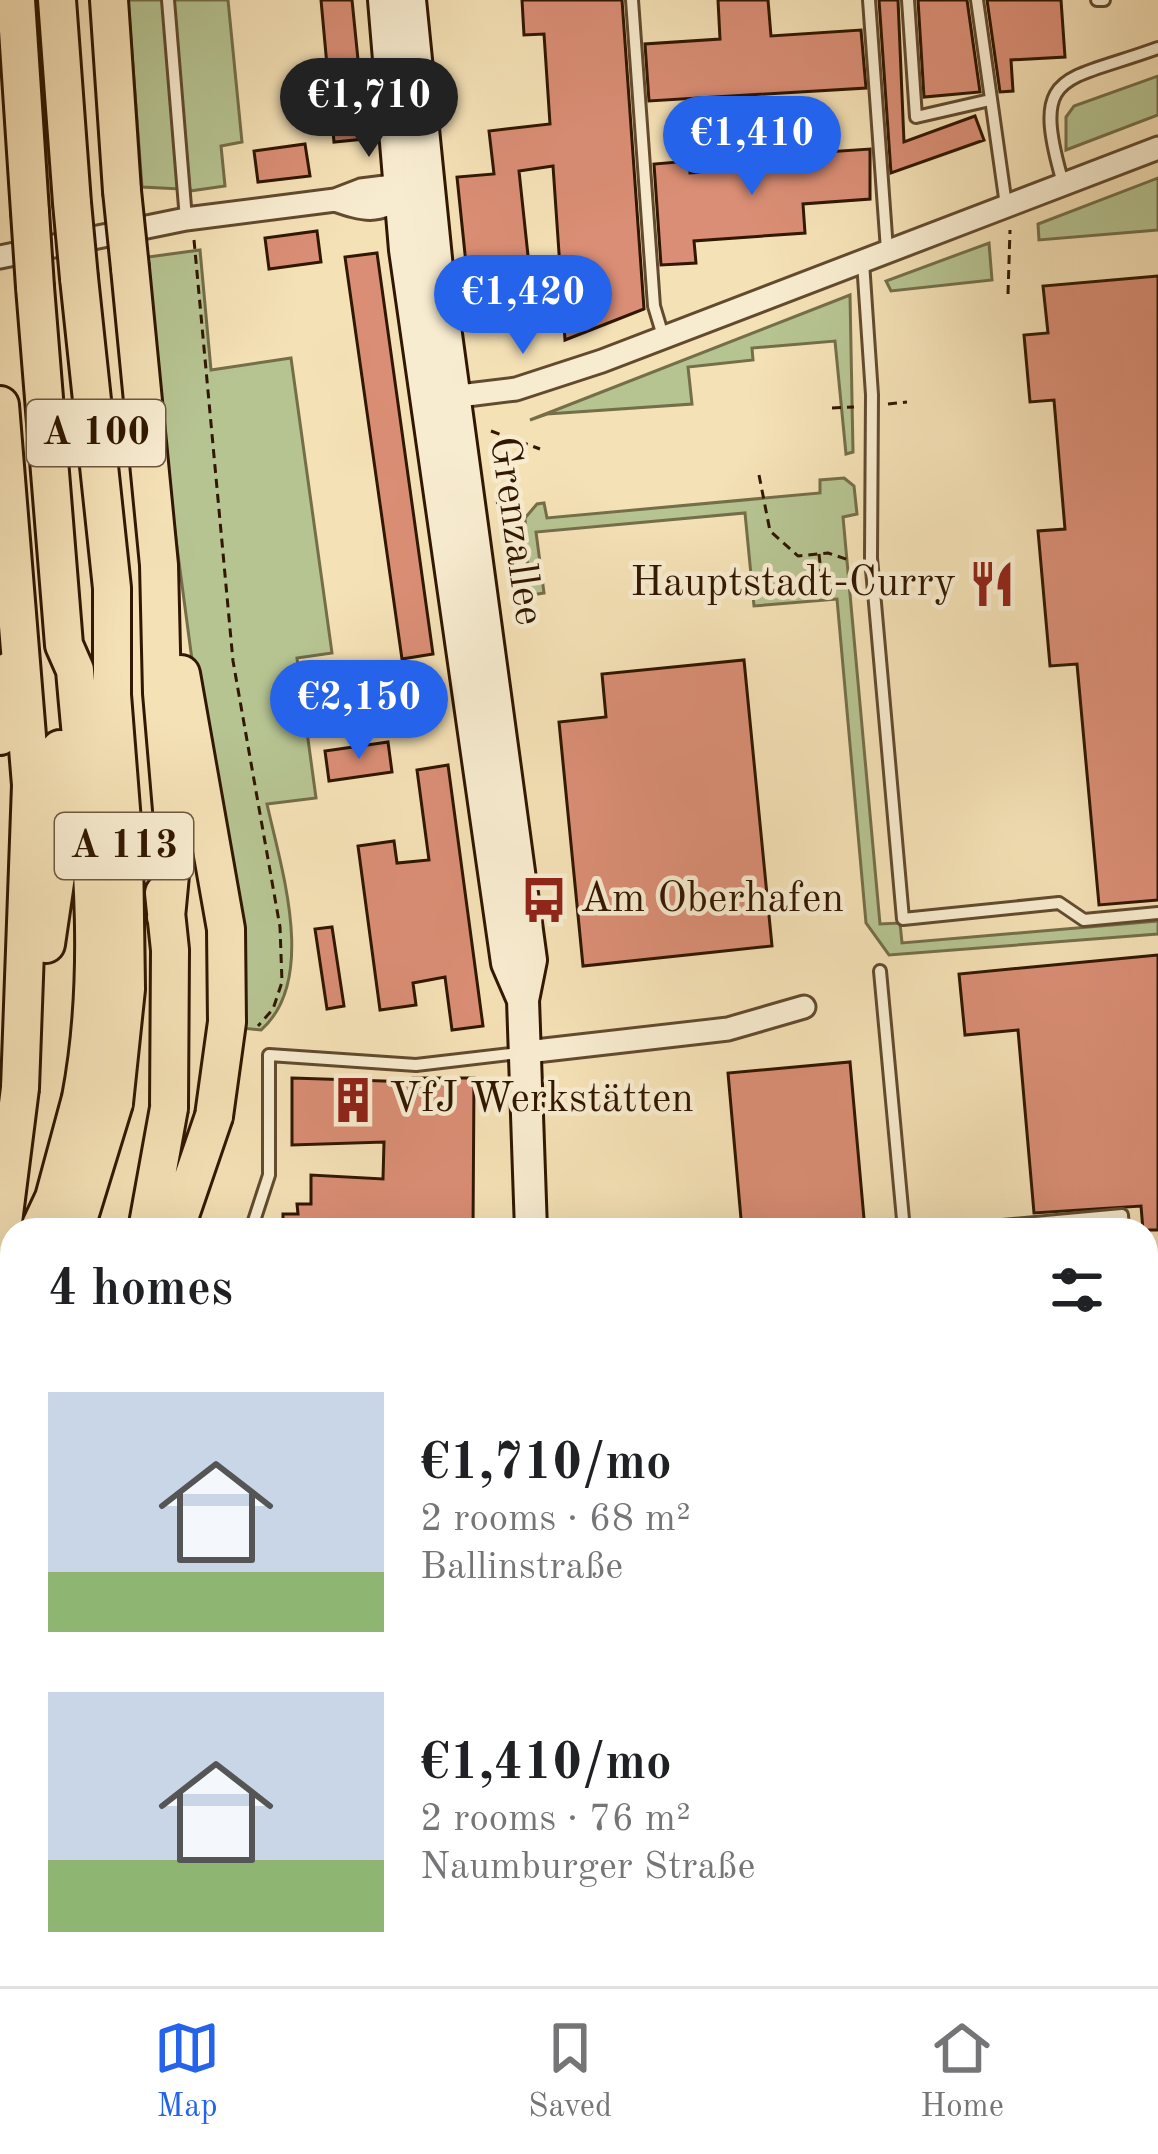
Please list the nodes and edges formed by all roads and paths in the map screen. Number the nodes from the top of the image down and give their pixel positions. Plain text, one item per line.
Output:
1 (16, 0) edge
2 (57, 0) edge
3 (109, 0) edge
4 (168, 0) edge
5 (384, 0) edge
6 (410, 0) edge
7 (632, 0) edge
8 (869, 0) edge
9 (908, 0) edge
10 (977, 0) edge
11 (1158, 48) edge
12 (991, 100) junction
13 (1158, 148) edge
14 (1064, 183) junction
15 (415, 193) junction
16 (1006, 205) junction
17 (186, 219) junction
18 (887, 250) junction
19 (0, 257) edge
20 (863, 259) junction
21 (1008, 294) dead end
22 (663, 336) junction
23 (440, 398) junction
24 (0, 405) edge
25 (491, 431) dead end
26 (540, 449) dead end
27 (759, 475) dead end
28 (524, 500) dead end
29 (496, 503) dead end
30 (819, 554) junction
31 (872, 558) junction
32 (159, 565) junction
33 (822, 582) dead end
34 (112, 588) junction
35 (20, 626) junction
36 (64, 645) junction
37 (0, 736) edge
38 (1158, 913) edge
39 (166, 917) junction
40 (880, 971) dead end
41 (803, 1007) dead end
42 (527, 1052) junction
43 (20, 1088) junction
44 (98, 1101) junction
45 (4, 1218) edge
46 (45, 1218) edge
47 (77, 1218) edge
48 (149, 1218) edge
49 (179, 1218) edge
50 (255, 1218) edge
51 (531, 1218) edge
52 (903, 1218) edge
53 (1089, 1218) edge
54 (1121, 1218) edge

1 - 36 highway, A 100, bridge
2 - 34 highway, A 100, bridge
3 - 32 highway, bridge
4 - 17 lane
5 - 15 main road, Grenzallee
6 - 15 main road, Grenzallee
7 - 22 lane
8 - 18 lane
9 - 12 lane
10 - 12 lane
11 - 14 lane
12 - 16 lane
13 - 14 street
14 - 16 street
15 - 17 street
15 - 23 main road, Grenzallee
16 - 18 street
16 - 21 path
17 - 19 street
18 - 20 street
20 - 22 street
20 - 31 lane
22 - 23 street
23 - 42 main road, Grenzallee
24 - 35 highway
25 - 26 path
27 - 30 path
28 - 29 path
30 - 31 path
30 - 33 path
31 - 38 lane
32 - 39 highway
32 - 49 highway, bridge
34 - 39 highway, A 100
34 - 44 highway, A 113
35 - 37 highway
35 - 43 highway
36 - 43 highway, A 100
36 - 44 highway, A 113
39 - 48 highway, A 100, bridge
40 - 52 lane
41 - 42 street
42 - 50 lane
42 - 51 main road, Grenzallee
43 - 45 highway, A 100, bridge
44 - 46 highway, A 113, bridge
44 - 47 highway, A 113, bridge
53 - 54 lane

